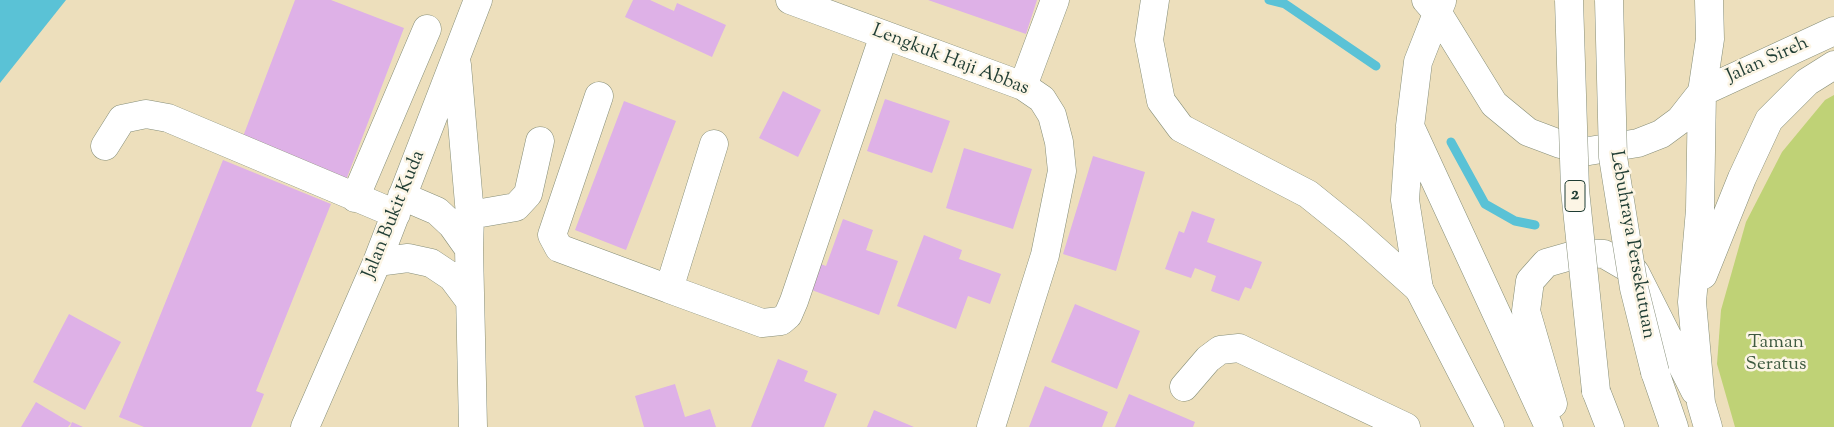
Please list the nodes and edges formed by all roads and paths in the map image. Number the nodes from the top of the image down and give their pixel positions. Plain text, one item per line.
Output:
1 (478, 0) edge
2 (790, 0) edge
3 (1055, 0) edge
4 (1156, 0) edge
5 (1569, 0) edge
6 (1609, 0) edge
7 (1710, 0) edge
8 (1435, 5) edge
9 (849, 10) edge
10 (427, 29) dead end
11 (1834, 32) edge
12 (884, 35) junction
13 (457, 58) junction
14 (1834, 65) edge
15 (1023, 86) junction
16 (1702, 92) junction
17 (599, 96) dead end
18 (1410, 126) junction
19 (540, 141) dead end
20 (714, 144) dead end
21 (105, 146) dead end
22 (355, 198) junction
23 (399, 205) junction
24 (470, 215) junction
25 (469, 249) junction
26 (377, 262) junction
27 (669, 289) junction
28 (1419, 289) junction
29 (470, 301) junction
30 (1692, 302) junction
31 (1184, 387) dead end
32 (1704, 415) edge
33 (305, 427) edge
34 (473, 427) edge
35 (991, 427) edge
36 (1406, 427) edge
37 (1490, 427) edge
38 (1549, 427) edge
39 (1559, 427) edge
40 (1610, 427) edge
41 (1674, 427) edge

1 - 13 main road, Jalan Bukit Kuda
2 - 9 main road, Lengkuk Haji Abbas
3 - 15 main road
4 - 28 main road
5 - 40 main road, 2, bridge
6 - 41 main road, Lebuhraya Persekutuan, bridge
7 - 16 main road
8 - 16 main road
8 - 18 main road
9 - 12 main road, Lengkuk Haji Abbas
10 - 22 main road
11 - 16 main road, Jalan Sireh
12 - 15 main road, Lengkuk Haji Abbas
12 - 27 main road
13 - 23 main road, Jalan Bukit Kuda
13 - 24 main road
14 - 30 main road
15 - 35 main road, Lengkuk Haji Abbas
16 - 30 main road
17 - 27 main road
18 - 28 main road
18 - 38 main road
19 - 24 main road
20 - 27 main road
21 - 22 main road
22 - 23 main road
23 - 25 main road
23 - 26 main road, Jalan Bukit Kuda
24 - 25 main road
25 - 29 main road
26 - 29 main road
26 - 33 main road, Jalan Bukit Kuda
28 - 37 main road
29 - 34 main road
30 - 32 main road
31 - 36 main road
32 - 39 main road

